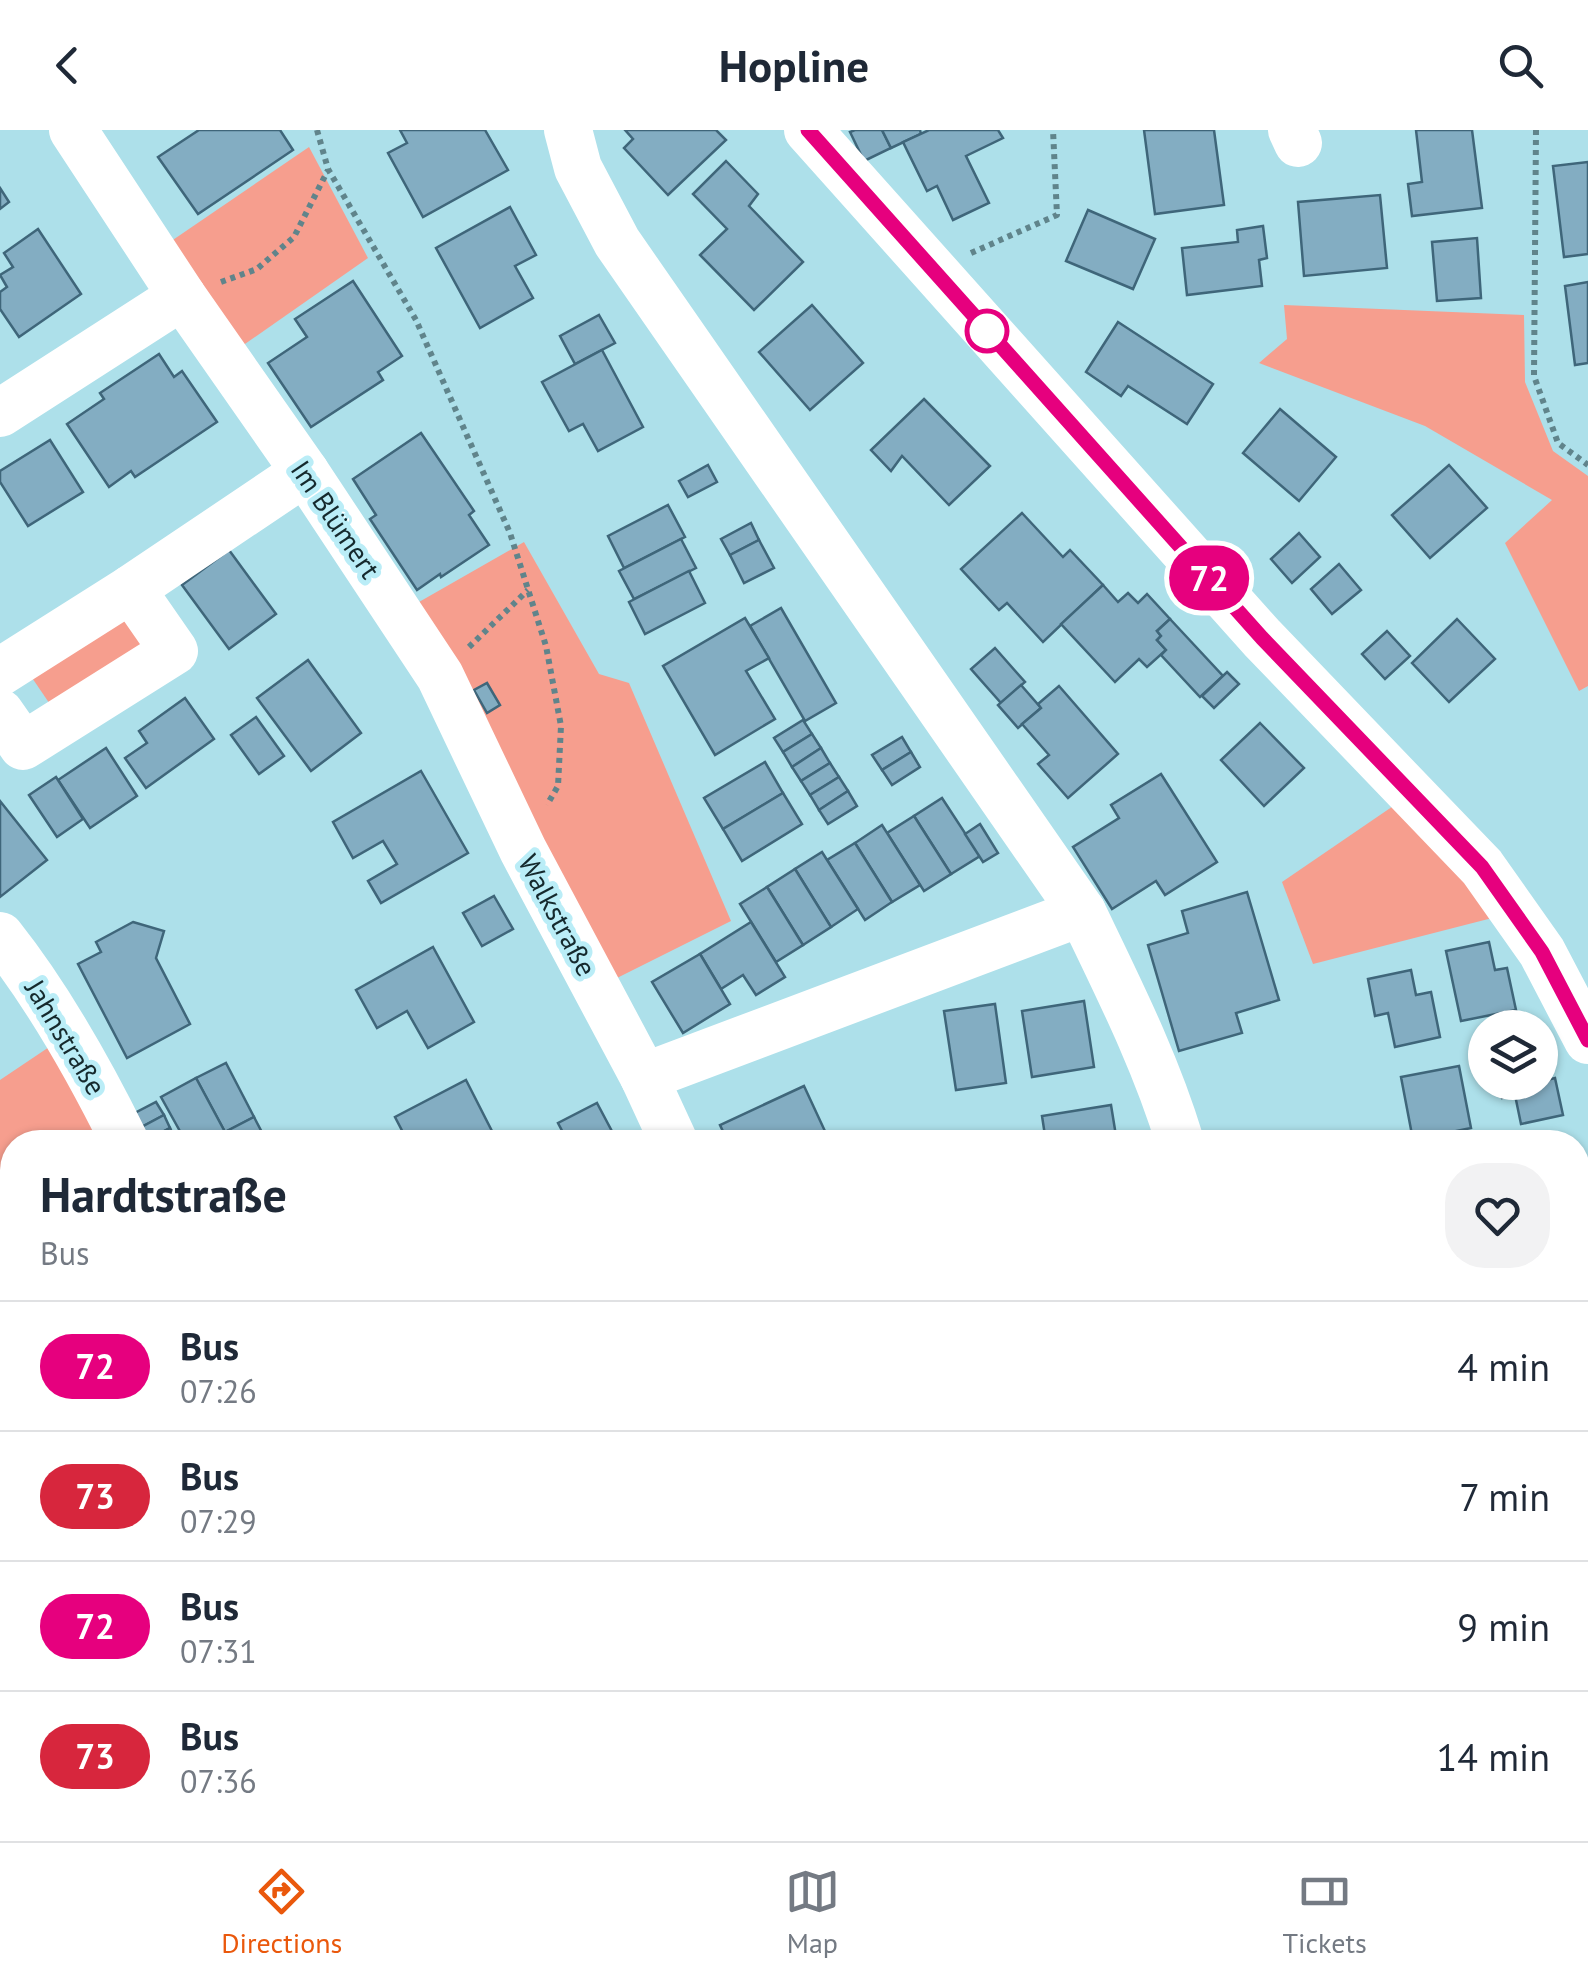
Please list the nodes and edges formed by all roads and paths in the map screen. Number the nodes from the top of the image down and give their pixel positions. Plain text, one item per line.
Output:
1 (72, 130) edge
2 (316, 130) edge
3 (568, 130) edge
4 (808, 130) edge
5 (1053, 130) edge
6 (1536, 130) edge
7 (328, 169) junction
8 (939, 276) junction
9 (182, 296) junction
10 (0, 413) edge
11 (1588, 465) edge
12 (305, 472) junction
13 (131, 589) junction
14 (528, 590) junction
15 (429, 659) junction
16 (0, 672) edge
17 (0, 713) edge
18 (477, 750) joint
19 (523, 850) junction
20 (1082, 912) junction
21 (0, 936) edge
22 (1588, 1039) edge
23 (644, 1077) junction
24 (119, 1130) edge
25 (668, 1130) edge
26 (1177, 1130) edge

1 - 9 street, Im Blümert
2 - 7 path
3 - 20 street
4 - 8 street
5 - 8 path
6 - 11 path
7 - 9 path
7 - 14 path
8 - 22 street
9 - 10 street
9 - 12 street, Im Blümert
12 - 13 street
12 - 15 street, Im Blümert
13 - 16 street
13 - 17 street
14 - 15 path
14 - 19 path
15 - 18 street, Im Blümert
18 - 19 street, Walkstraße
19 - 23 street, Walkstraße
20 - 23 street
20 - 26 street
21 - 24 street, Jahnstraße
23 - 25 street, Walkstraße

